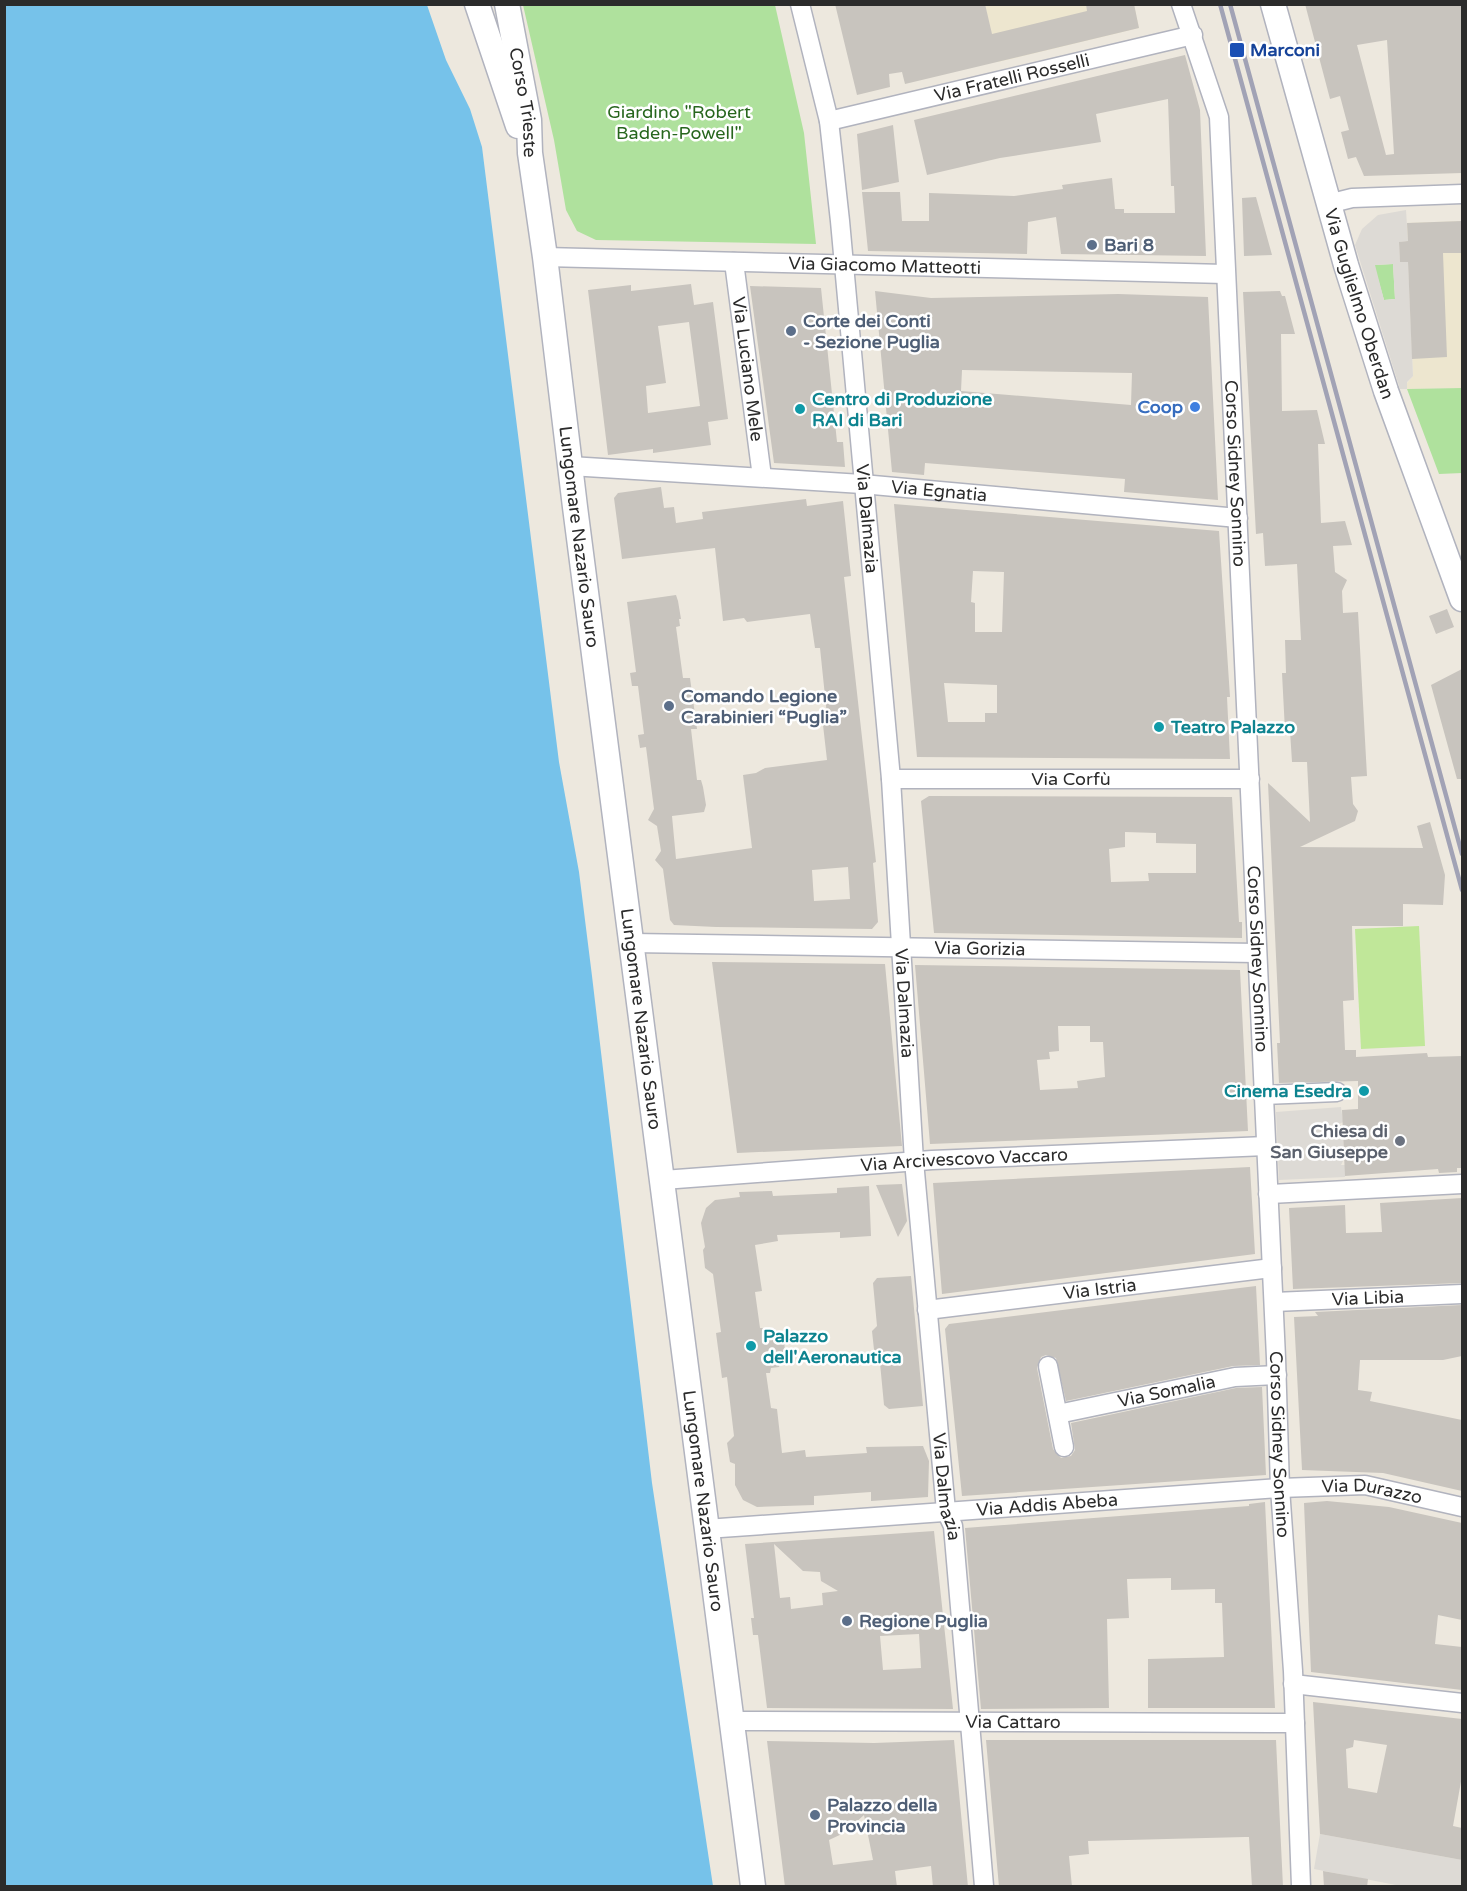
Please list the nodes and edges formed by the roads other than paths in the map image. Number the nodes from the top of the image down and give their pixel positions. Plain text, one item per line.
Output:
1 (477, 4) edge
2 (507, 4) edge
3 (800, 4) edge
4 (1181, 4) edge
5 (1273, 4) edge
6 (1193, 35) junction
7 (829, 121) junction
8 (530, 153) junction
9 (1462, 194) edge
10 (1328, 204) junction
11 (545, 257) junction
12 (734, 262) junction
13 (843, 265) junction
14 (1225, 274) junction
15 (570, 466) junction
16 (762, 477) junction
17 (862, 484) junction
18 (1238, 518) junction
19 (1462, 599) edge
20 (891, 779) junction
21 (1250, 779) junction
22 (632, 943) junction
23 (902, 948) junction
24 (1256, 953) junction
25 (1337, 1092) dead end
26 (1263, 1095) junction
27 (1266, 1146) junction
28 (914, 1161) junction
29 (663, 1180) junction
30 (1462, 1184) edge
31 (1268, 1194) junction
32 (1272, 1268) junction
33 (1462, 1294) edge
34 (1274, 1302) junction
35 (927, 1310) junction
36 (1048, 1366) dead end
37 (1277, 1375) junction
38 (1058, 1414) junction
39 (1064, 1447) dead end
40 (1280, 1488) junction
41 (1462, 1507) edge
42 (946, 1511) junction
43 (706, 1529) junction
44 (1293, 1684) junction
45 (1462, 1703) edge
46 (731, 1721) junction
47 (969, 1721) junction
48 (1295, 1723) junction
49 (753, 1887) edge
50 (984, 1887) edge
51 (1301, 1887) edge

1 - 8 main road, Corso Trieste
2 - 8 main road, Corso Trieste
3 - 7 street, Via Dalmazia
4 - 6 street, Corso Sidney Sonnino
5 - 10 main road, Via Guglielmo Oberdan
6 - 7 street, Via Fratelli Rosselli
6 - 14 street, Corso Sidney Sonnino
7 - 13 street, Via Dalmazia
8 - 11 main road, Lungomare Nazario Sauro
9 - 10 street
10 - 19 main road, Via Guglielmo Oberdan
11 - 12 street, Via Giacomo Matteotti
11 - 15 main road, Lungomare Nazario Sauro
12 - 13 street, Via Giacomo Matteotti
12 - 16 street, Via Luciano Mele
13 - 14 street, Via Giacomo Matteotti
13 - 17 street, Via Dalmazia
14 - 18 street, Corso Sidney Sonnino
15 - 16 street, Via Egnatia
15 - 22 main road, Lungomare Nazario Sauro
16 - 17 street, Via Egnatia
17 - 18 street, Via Egnatia
17 - 20 street, Via Dalmazia
18 - 21 street, Corso Sidney Sonnino
20 - 21 street, Via Corfù
20 - 23 street, Via Dalmazia
21 - 24 street, Corso Sidney Sonnino
22 - 23 street, Via Gorizia
22 - 29 main road, Lungomare Nazario Sauro
23 - 24 street, Via Gorizia
23 - 28 street, Via Dalmazia
24 - 26 street, Corso Sidney Sonnino
25 - 26 street
26 - 27 street, Corso Sidney Sonnino
27 - 28 street, Via Arcivescovo Vaccaro
27 - 31 street, Corso Sidney Sonnino
28 - 29 street, Via Arcivescovo Vaccaro
28 - 35 street, Via Dalmazia
29 - 43 main road, Lungomare Nazario Sauro
30 - 31 street
31 - 32 street, Corso Sidney Sonnino
32 - 34 street, Corso Sidney Sonnino
32 - 35 street, Via Istria
33 - 34 street, Via Libia
34 - 37 street, Corso Sidney Sonnino
35 - 42 street, Via Dalmazia
36 - 38 street
37 - 38 street, Via Somalia
37 - 40 street, Corso Sidney Sonnino
38 - 39 street
40 - 41 street, Via Durazzo
40 - 42 street, Via Addis Abeba
40 - 44 street, Corso Sidney Sonnino
42 - 43 street, Via Addis Abeba
42 - 47 street, Via Dalmazia
43 - 46 main road, Lungomare Nazario Sauro
44 - 45 street
44 - 48 street, Corso Sidney Sonnino
46 - 47 street, Via Cattaro
46 - 49 main road, Lungomare Nazario Sauro
47 - 48 street, Via Cattaro
47 - 50 street, Via Dalmazia
48 - 51 street, Corso Sidney Sonnino

